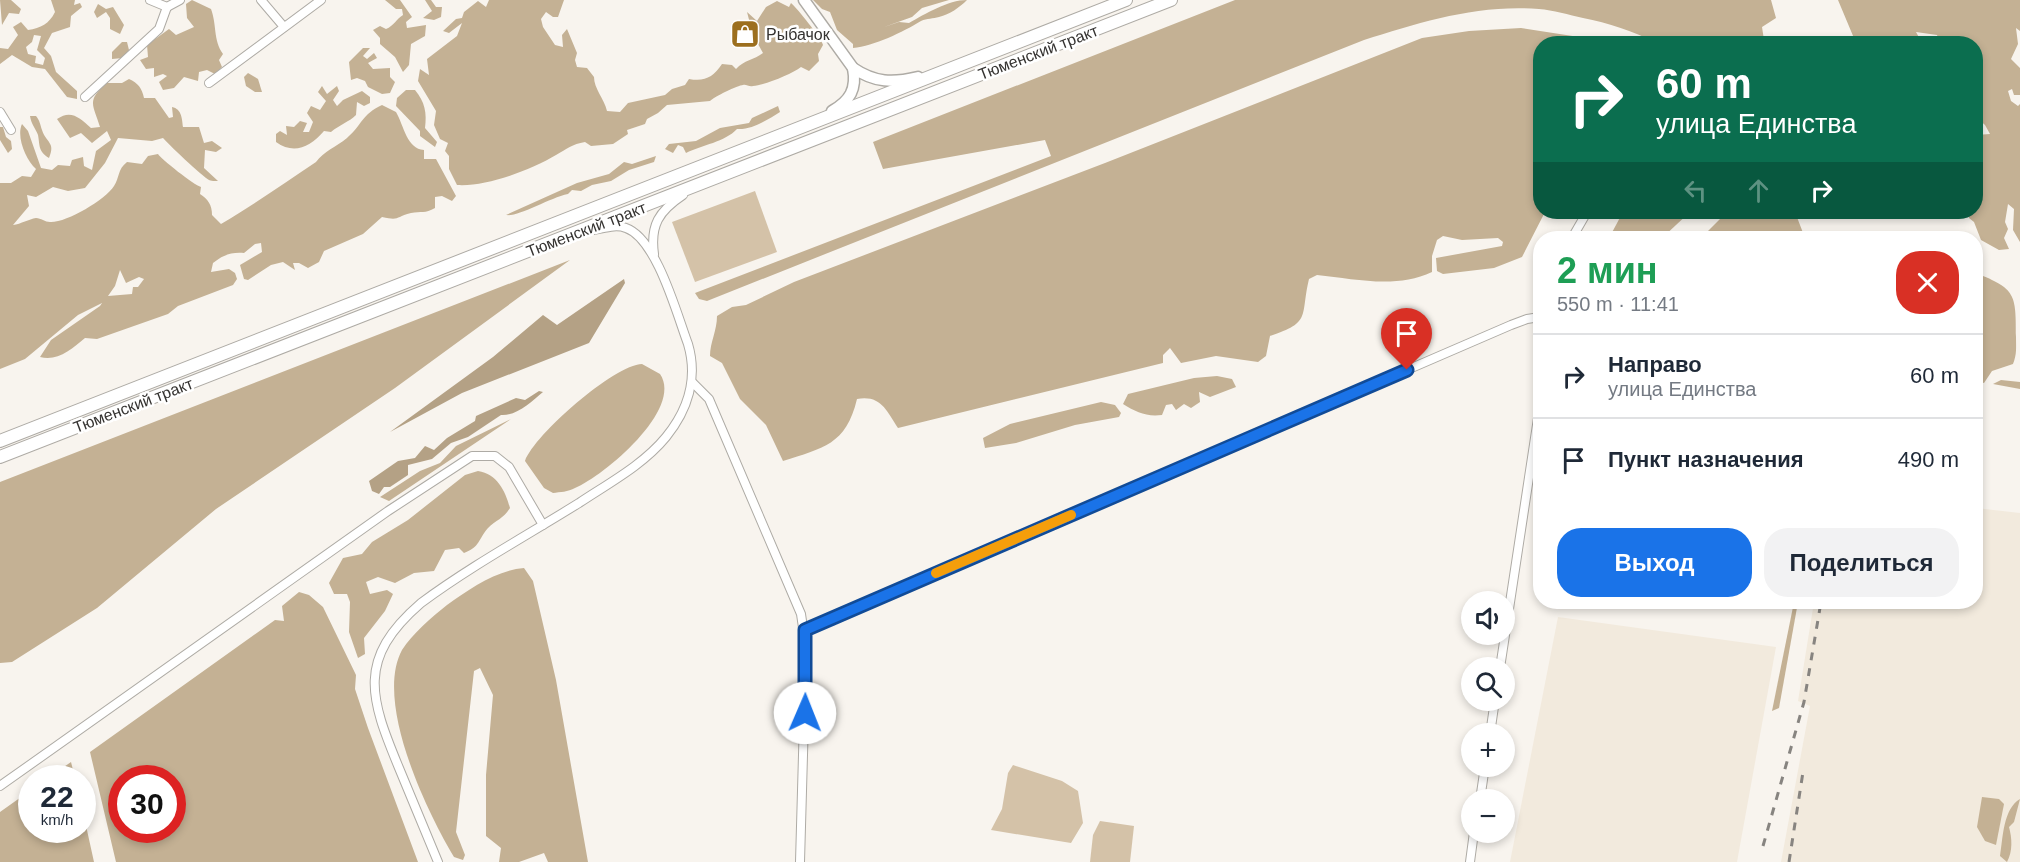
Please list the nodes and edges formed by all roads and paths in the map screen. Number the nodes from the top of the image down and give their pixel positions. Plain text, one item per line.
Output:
1 (150, 0) edge
2 (180, 0) edge
3 (261, 0) edge
4 (321, 0) edge
5 (804, 0) edge
6 (1126, 0) edge
7 (1171, 0) edge
8 (166, 7) junction
9 (284, 27) junction
10 (959, 65) junction
11 (854, 68) junction
12 (209, 83) dead end
13 (85, 97) dead end
14 (0, 112) edge
15 (814, 122) junction
16 (11, 130) dead end
17 (699, 184) junction
18 (570, 235) junction
19 (655, 258) junction
20 (1533, 318) edge
21 (692, 382) junction
22 (0, 441) edge
23 (1533, 451) edge
24 (0, 457) edge
25 (543, 525) junction
26 (805, 630) junction
27 (1502, 657) edge
28 (0, 786) edge
29 (1473, 843) edge
30 (438, 862) edge
31 (800, 862) edge
32 (1470, 862) edge

1 - 8 street
2 - 8 street
3 - 9 street
4 - 9 street
5 - 11 street
6 - 10 main road, Тюменский тракт
7 - 17 main road, Тюменский тракт
8 - 13 street
9 - 12 street
10 - 11 street
10 - 15 main road, Тюменский тракт
11 - 15 street
14 - 16 street
15 - 22 main road, Тюменский тракт
17 - 18 main road, Тюменский тракт
17 - 19 street
18 - 19 street
18 - 24 main road, Тюменский тракт
19 - 21 street
20 - 26 street
21 - 25 street
21 - 26 street
23 - 27 street
25 - 28 street
25 - 30 street
26 - 31 street
29 - 32 street

